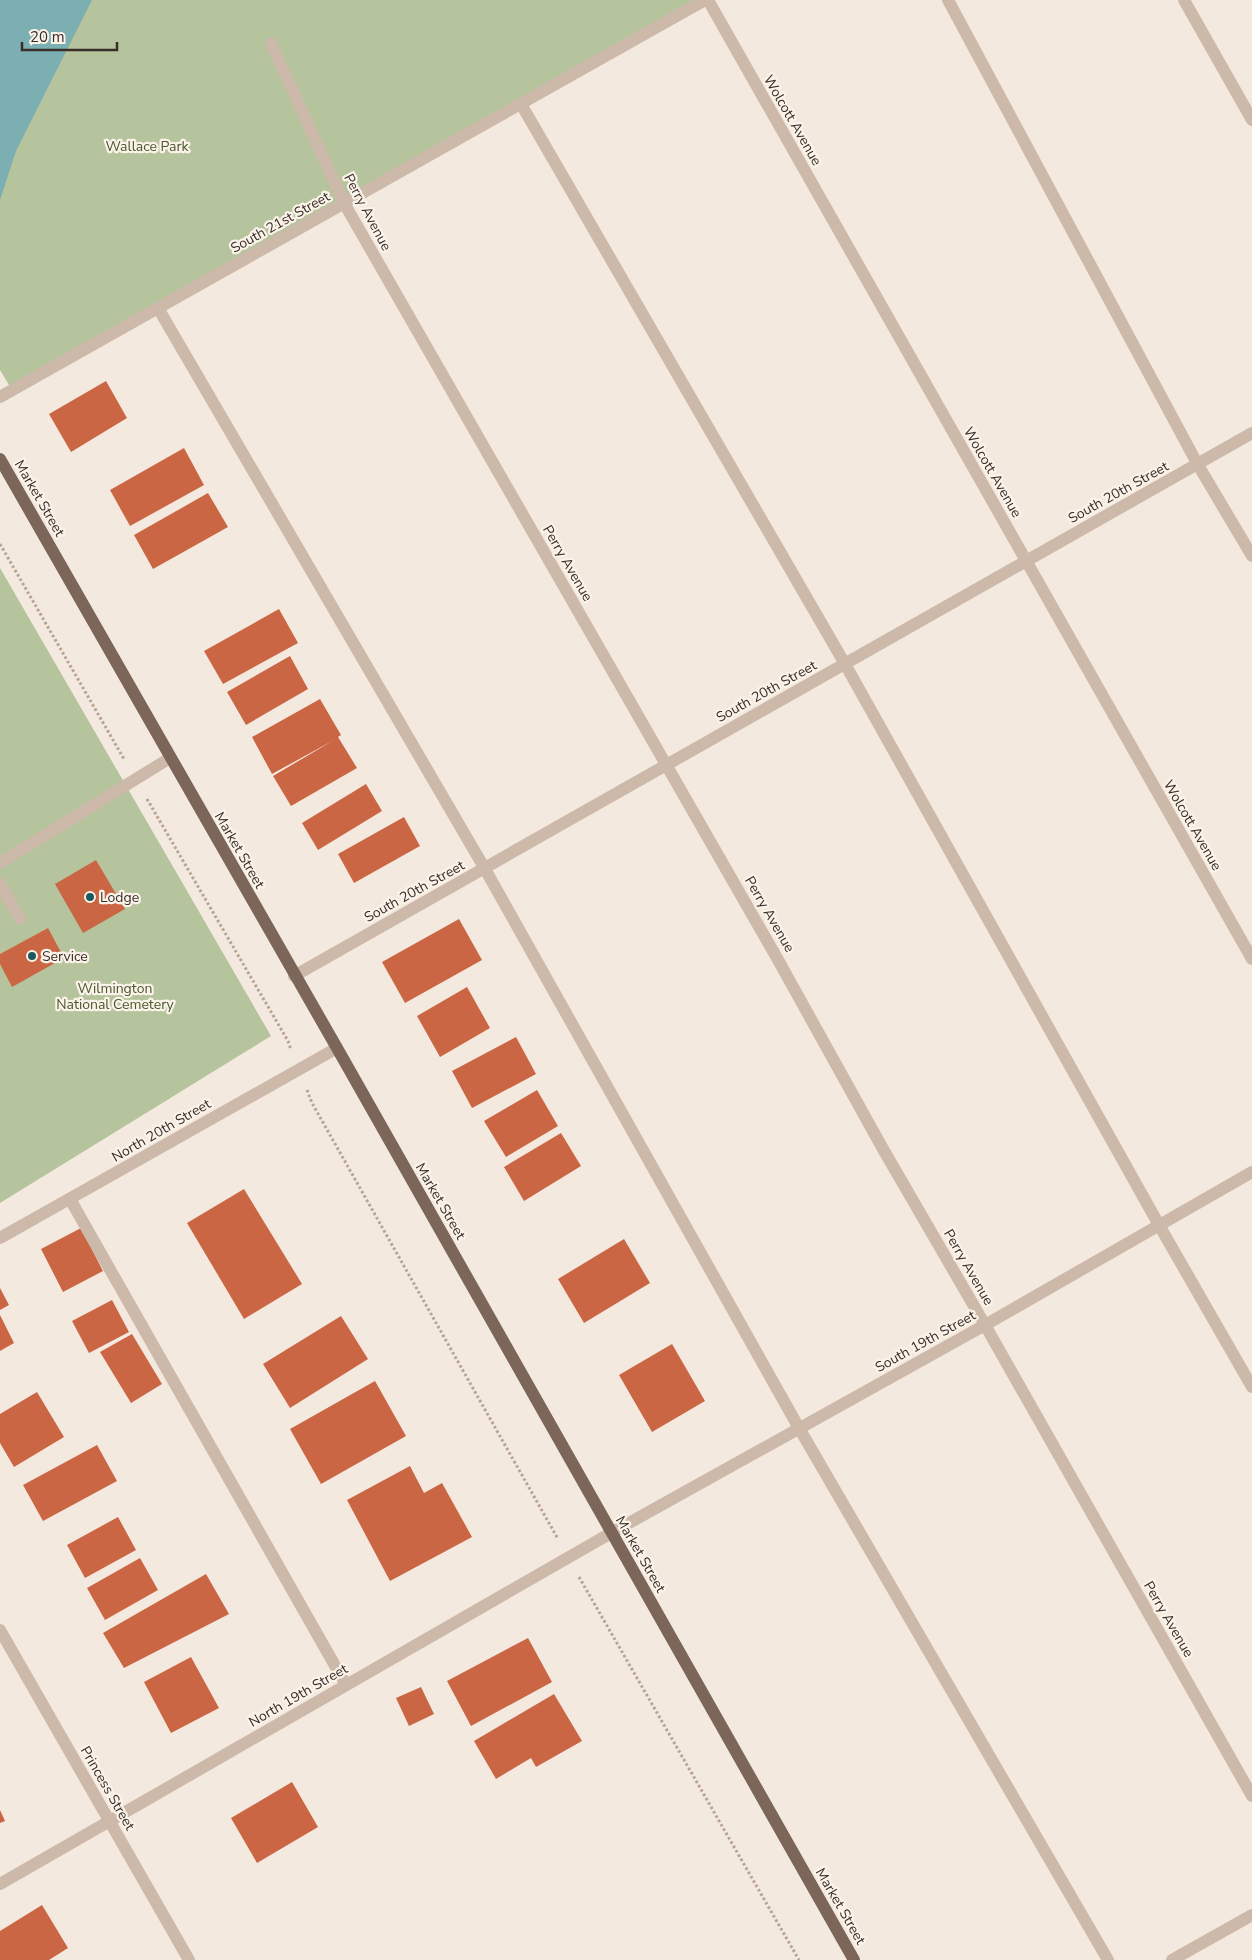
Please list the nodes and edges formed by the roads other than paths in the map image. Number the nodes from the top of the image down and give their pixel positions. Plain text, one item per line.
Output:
1 (706, 0) edge
2 (948, 0) edge
3 (1184, 0) edge
4 (271, 43) dead end
5 (521, 104) junction
6 (1252, 120) edge
7 (344, 203) junction
8 (158, 308) junction
9 (0, 397) edge
10 (1252, 433) edge
11 (0, 459) edge
12 (1198, 464) junction
13 (1252, 556) edge
14 (1025, 561) junction
15 (845, 664) junction
16 (170, 758) junction
17 (666, 764) junction
18 (0, 863) edge
19 (485, 869) junction
20 (0, 884) edge
21 (20, 919) dead end
22 (1252, 959) edge
23 (294, 976) junction
24 (337, 1048) junction
25 (1252, 1172) edge
26 (70, 1199) junction
27 (1159, 1225) junction
28 (0, 1238) edge
29 (985, 1325) junction
30 (1252, 1387) edge
31 (799, 1428) junction
32 (611, 1533) junction
33 (0, 1630) edge
34 (346, 1685) junction
35 (1252, 1796) edge
36 (110, 1822) junction
37 (0, 1884) edge
38 (1252, 1915) edge
39 (189, 1960) edge
40 (854, 1960) edge
41 (1108, 1960) edge
42 (1172, 1960) edge

1 - 5 street, South 21st Street
1 - 14 street, Wolcott Avenue
2 - 12 street
3 - 6 street
4 - 7 street, Perry Avenue
5 - 7 street, South 21st Street
5 - 15 street
7 - 8 street, South 21st Street
7 - 17 street, Perry Avenue
8 - 9 street, South 21st Street
8 - 19 street
10 - 12 street, South 20th Street
11 - 16 main road, Market Street
12 - 13 street
12 - 14 street, South 20th Street
14 - 15 street, South 20th Street
14 - 22 street, Wolcott Avenue
15 - 17 street, South 20th Street
15 - 27 street
16 - 18 street
16 - 23 main road, Market Street
17 - 19 street, South 20th Street
17 - 29 street, Perry Avenue
19 - 23 street, South 20th Street
19 - 31 street
20 - 21 street
23 - 24 main road, Market Street
24 - 26 street, North 20th Street
24 - 32 main road, Market Street
25 - 27 street, South 19th Street
26 - 28 street, North 20th Street
26 - 34 street
27 - 29 street, South 19th Street
27 - 30 street
29 - 31 street, South 19th Street
29 - 35 street, Perry Avenue
31 - 32 street, South 19th Street
31 - 41 street
32 - 34 street, North 19th Street
32 - 40 main road, Market Street
33 - 36 street, Princess Street
34 - 36 street, North 19th Street
36 - 37 street, North 19th Street
36 - 39 street, Princess Street
38 - 42 street

